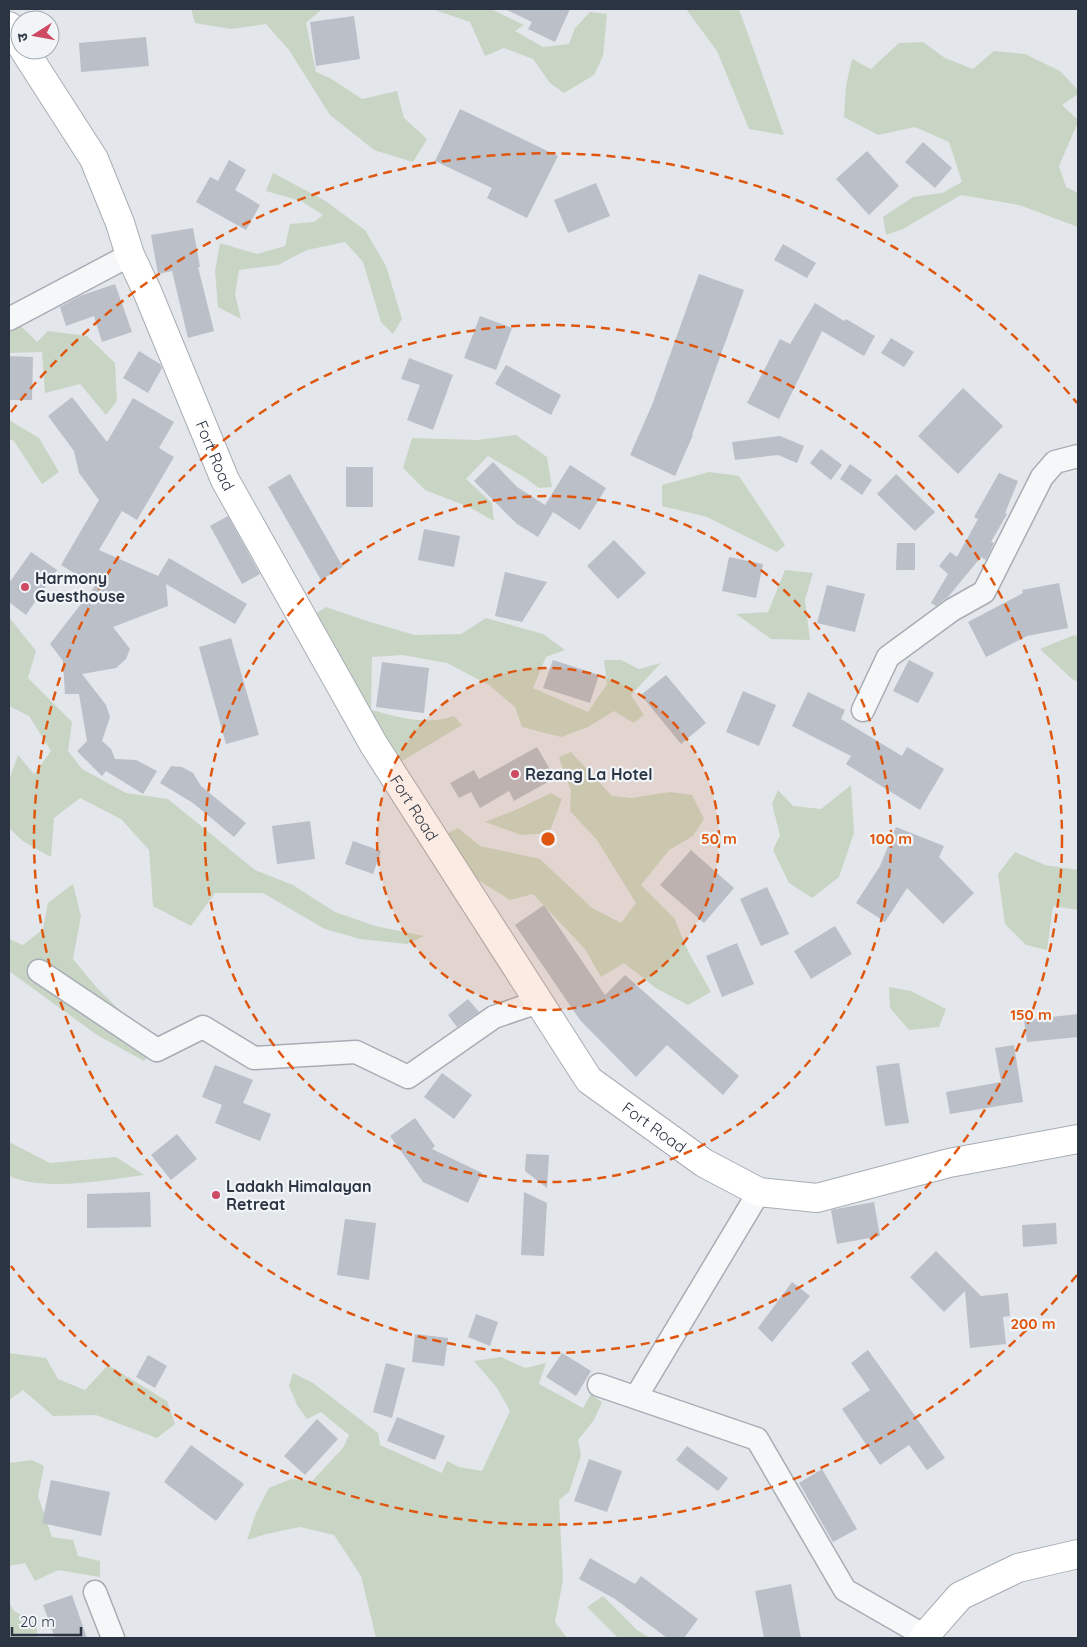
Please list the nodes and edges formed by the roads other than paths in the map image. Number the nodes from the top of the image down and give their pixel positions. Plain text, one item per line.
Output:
1 (30, 60) edge
2 (130, 255) junction
3 (9, 318) edge
4 (1078, 456) edge
5 (863, 710) dead end
6 (39, 971) dead end
7 (538, 1002) junction
8 (1078, 1139) edge
9 (759, 1192) junction
10 (600, 1385) dead end
11 (636, 1397) junction
12 (1078, 1554) edge
13 (95, 1592) dead end
14 (924, 1637) edge
15 (113, 1638) edge

1 - 2 street, Fort Road
2 - 3 street
2 - 7 street, Fort Road
4 - 5 street
6 - 7 street
7 - 9 street, Fort Road
8 - 9 street, Fort Road
9 - 11 street
10 - 11 street
11 - 14 street
12 - 14 street
13 - 15 street

